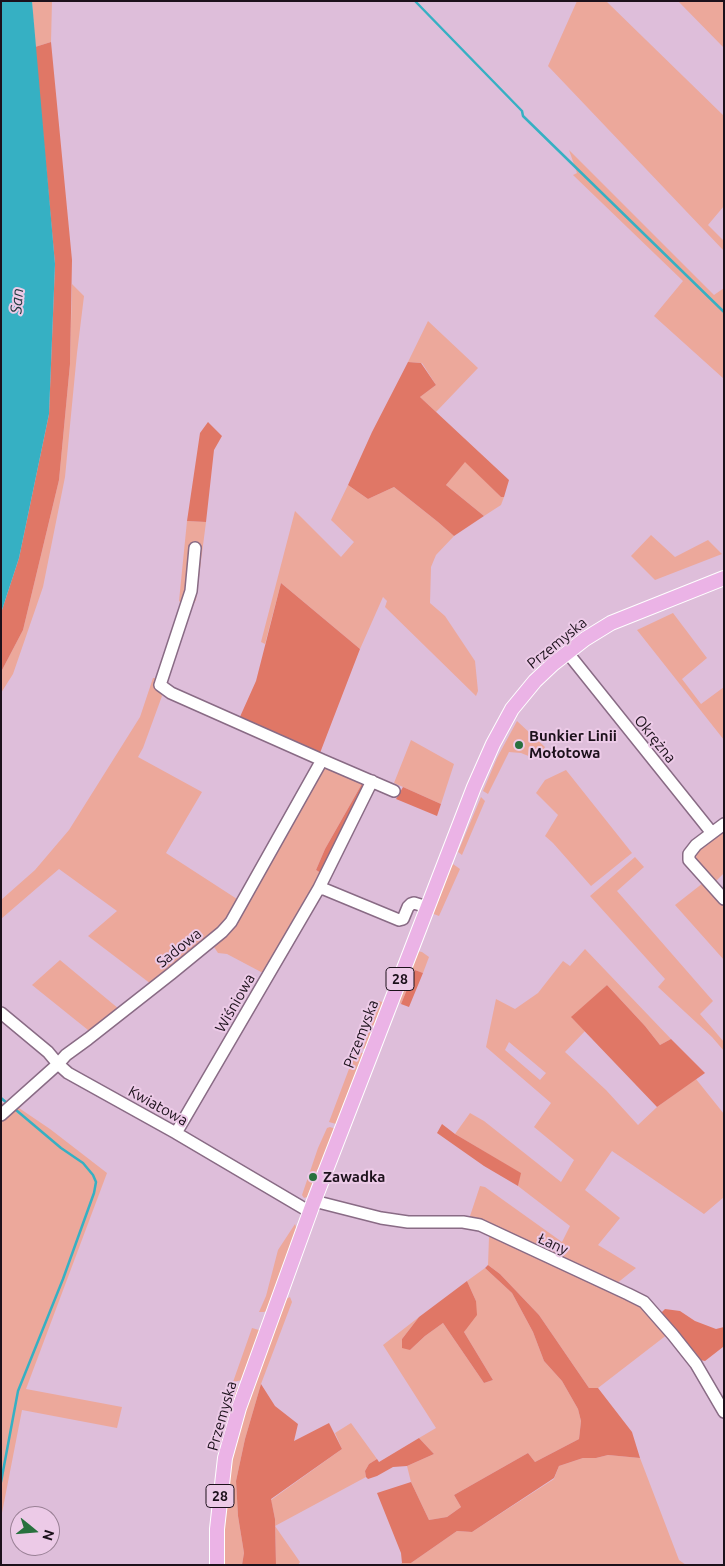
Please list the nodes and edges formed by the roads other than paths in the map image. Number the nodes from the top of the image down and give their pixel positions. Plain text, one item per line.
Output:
1 (195, 548) dead end
2 (724, 578) edge
3 (567, 652) junction
4 (322, 760) junction
5 (372, 781) junction
6 (394, 791) dead end
7 (724, 824) edge
8 (712, 833) junction
9 (319, 888) junction
10 (724, 899) edge
11 (427, 907) junction
12 (1, 1014) edge
13 (58, 1064) junction
14 (1, 1115) edge
15 (176, 1133) junction
16 (312, 1206) junction
17 (724, 1412) edge
18 (216, 1565) edge

1 - 4 street
2 - 3 main road, Przemyska / 28
3 - 8 street, Okrężna
3 - 11 main road, Przemyska / 28
4 - 5 street
4 - 13 street, Sadowa
5 - 6 street
5 - 9 street, Wiśniowa
7 - 8 street
8 - 10 street
9 - 11 street
9 - 15 street, Wiśniowa
11 - 16 main road, Przemyska / 28
12 - 13 street
13 - 14 street
13 - 15 street, Kwiatowa
15 - 16 street, Kwiatowa
16 - 17 street, Łany
16 - 18 main road, Przemyska / 28

